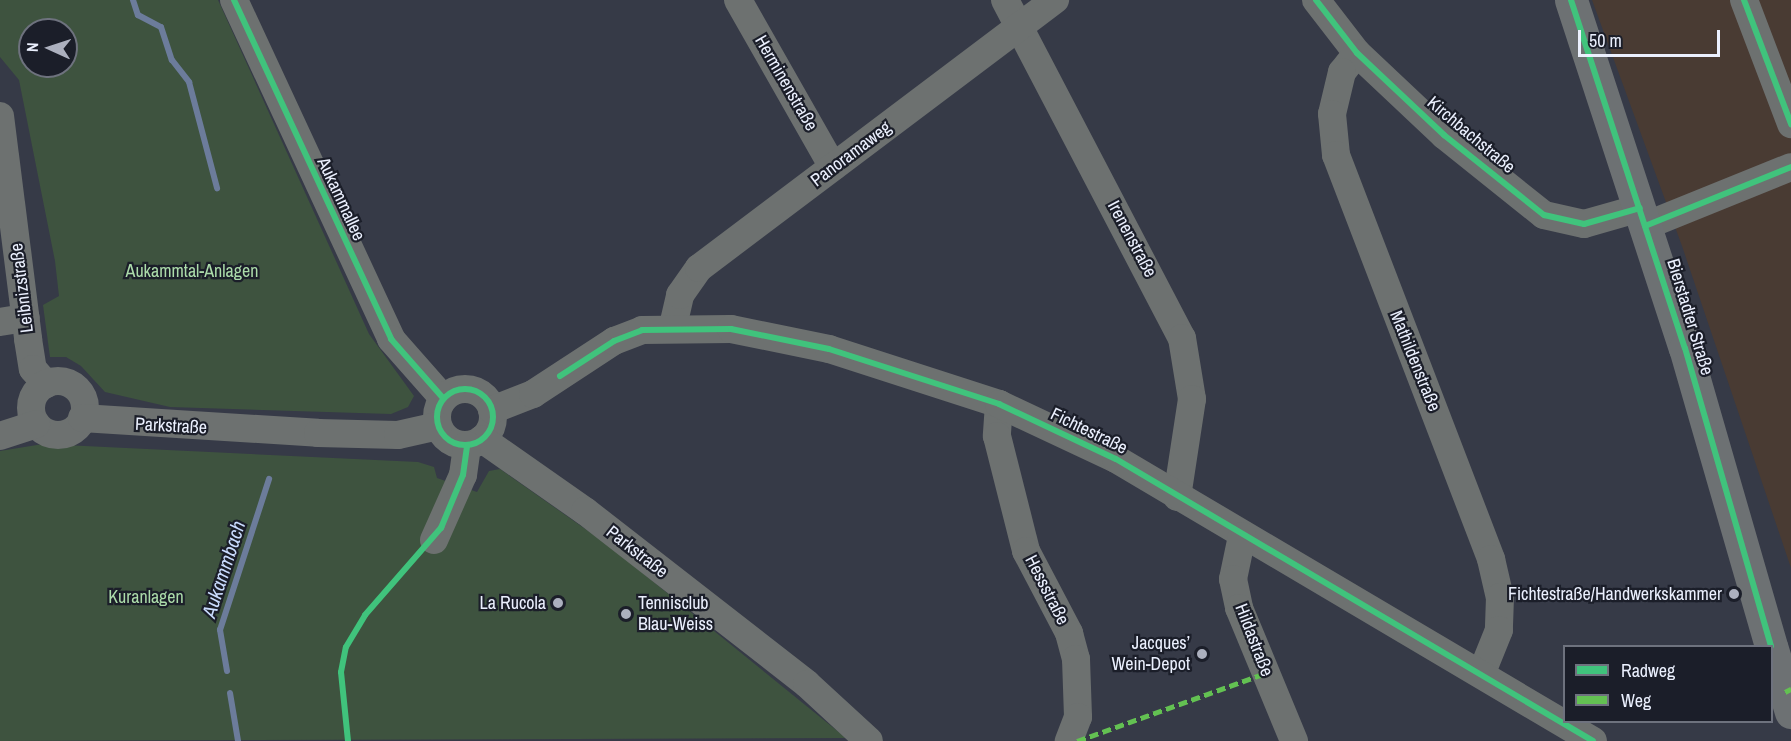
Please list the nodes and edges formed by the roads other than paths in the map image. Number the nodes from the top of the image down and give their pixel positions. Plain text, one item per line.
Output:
1 (234, 0) edge
2 (738, 0) edge
3 (1005, 0) edge
4 (1055, 0) edge
5 (1316, 0) edge
6 (1572, 0) edge
7 (1744, 0) edge
8 (1021, 28) junction
9 (1358, 53) junction
10 (0, 116) edge
11 (1791, 124) edge
12 (833, 167) junction
13 (1791, 167) edge
14 (3, 170) edge
15 (1643, 217) junction
16 (13, 320) edge
17 (674, 326) junction
18 (1685, 348) junction
19 (46, 384) junction
20 (443, 398) junction
21 (999, 404) junction
22 (492, 410) junction
23 (82, 418) junction
24 (36, 424) junction
25 (438, 426) junction
26 (0, 436) edge
27 (474, 442) junction
28 (1177, 496) junction
29 (1242, 536) junction
30 (434, 540) dead end
31 (1791, 640) edge
32 (1770, 645) edge
33 (1773, 654) edge
34 (1482, 672) junction
35 (1791, 712) edge
36 (1563, 722) edge
37 (1564, 723) edge
38 (869, 741) edge
39 (1069, 741) edge
40 (1294, 741) edge
41 (1593, 741) edge

1 - 20 street, Aukammallee
2 - 12 street, Herminenstraße
3 - 8 street, Irenenstraße
4 - 8 street, Panoramaweg
5 - 9 street, Kirchbachstraße
6 - 15 main road, Bierstadter Straße
7 - 11 street
8 - 12 street, Panoramaweg
8 - 28 street, Irenenstraße
9 - 15 street, Kirchbachstraße
9 - 34 street, Mathildenstraße
10 - 14 street, Leibnizstraße
12 - 17 street, Panoramaweg
13 - 15 street, Kirchbachstraße
14 - 16 street, Leibnizstraße
15 - 18 main road, Bierstadter Straße
16 - 19 street, Leibnizstraße
17 - 21 street, Fichtestraße
17 - 22 street, Fichtestraße
18 - 31 main road, Bierstadter Straße
18 - 32 main road, Bierstadter Straße
19 - 23 street
19 - 24 street
20 - 22 street
20 - 25 street
21 - 28 street, Fichtestraße
21 - 39 street, Hessstraße
22 - 27 street
23 - 24 street
23 - 25 street, Parkstraße
24 - 26 street
25 - 27 street
27 - 30 street
27 - 38 street, Parkstraße
28 - 29 street, Fichtestraße
29 - 34 street, Fichtestraße
29 - 40 street, Hildastraße
33 - 35 main road, Bierstadter Straße
34 - 36 street, Fichtestraße
37 - 41 street, Fichtestraße

